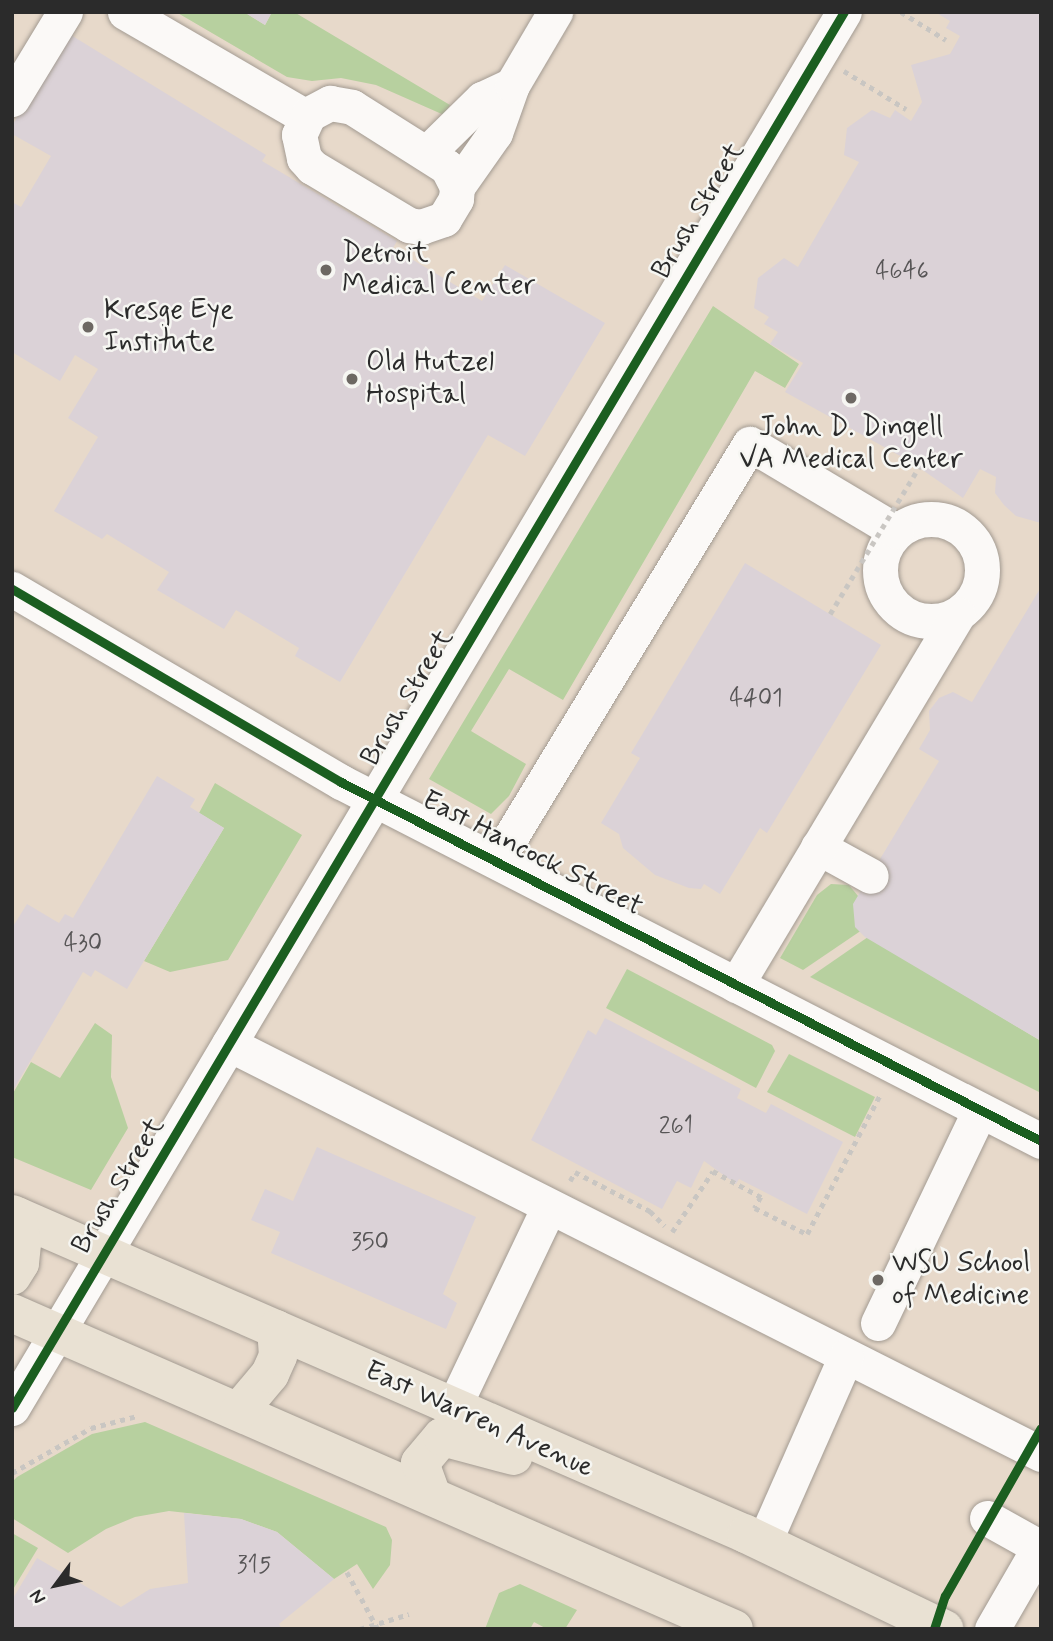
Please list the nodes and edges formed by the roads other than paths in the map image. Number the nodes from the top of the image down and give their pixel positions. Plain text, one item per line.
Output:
1 (65, 12) edge
2 (125, 12) edge
3 (555, 12) edge
4 (845, 12) edge
5 (512, 85) junction
6 (12, 99) edge
7 (306, 117) junction
8 (428, 152) junction
9 (457, 187) junction
10 (896, 531) junction
11 (12, 589) edge
12 (958, 614) junction
13 (374, 799) junction
14 (818, 846) junction
15 (495, 861) junction
16 (871, 876) dead end
17 (736, 985) junction
18 (229, 1044) junction
19 (980, 1110) junction
20 (1041, 1141) edge
21 (552, 1209) junction
22 (15, 1215) edge
23 (105, 1254) junction
24 (12, 1276) edge
25 (12, 1313) edge
26 (878, 1323) dead end
27 (276, 1329) junction
28 (58, 1333) junction
29 (846, 1356) junction
30 (12, 1408) edge
31 (453, 1408) junction
32 (239, 1411) junction
33 (1041, 1454) edge
34 (602, 1475) junction
35 (432, 1496) junction
36 (987, 1518) dead end
37 (764, 1542) junction
38 (1040, 1546) edge
39 (734, 1629) edge
40 (944, 1629) edge
41 (992, 1629) edge

1 - 6 street
2 - 7 street
3 - 5 street
4 - 13 street, Brush Street
5 - 8 street
5 - 9 street
7 - 8 street
7 - 9 street
8 - 9 street
10 - 12 street
10 - 12 street
10 - 15 street
11 - 13 street, East Hancock Street
12 - 14 street
13 - 15 street, East Hancock Street
13 - 18 street, Brush Street
14 - 16 street
14 - 17 street
15 - 17 street, East Hancock Street
17 - 19 street, East Hancock Street
18 - 21 street
18 - 23 street, Brush Street
19 - 20 street, East Hancock Street
19 - 26 street
21 - 29 street
21 - 31 street
22 - 23 main road, East Warren Avenue
22 - 24 main road
23 - 27 main road, East Warren Avenue
23 - 28 street, Brush Street
25 - 28 main road
27 - 31 main road, East Warren Avenue
27 - 32 main road
28 - 30 street, Brush Street
28 - 32 main road
29 - 33 street
29 - 37 street
31 - 34 main road, East Warren Avenue
32 - 35 main road
34 - 35 main road
34 - 37 main road, East Warren Avenue
35 - 39 main road
36 - 38 street
37 - 40 main road, East Warren Avenue
38 - 41 street

